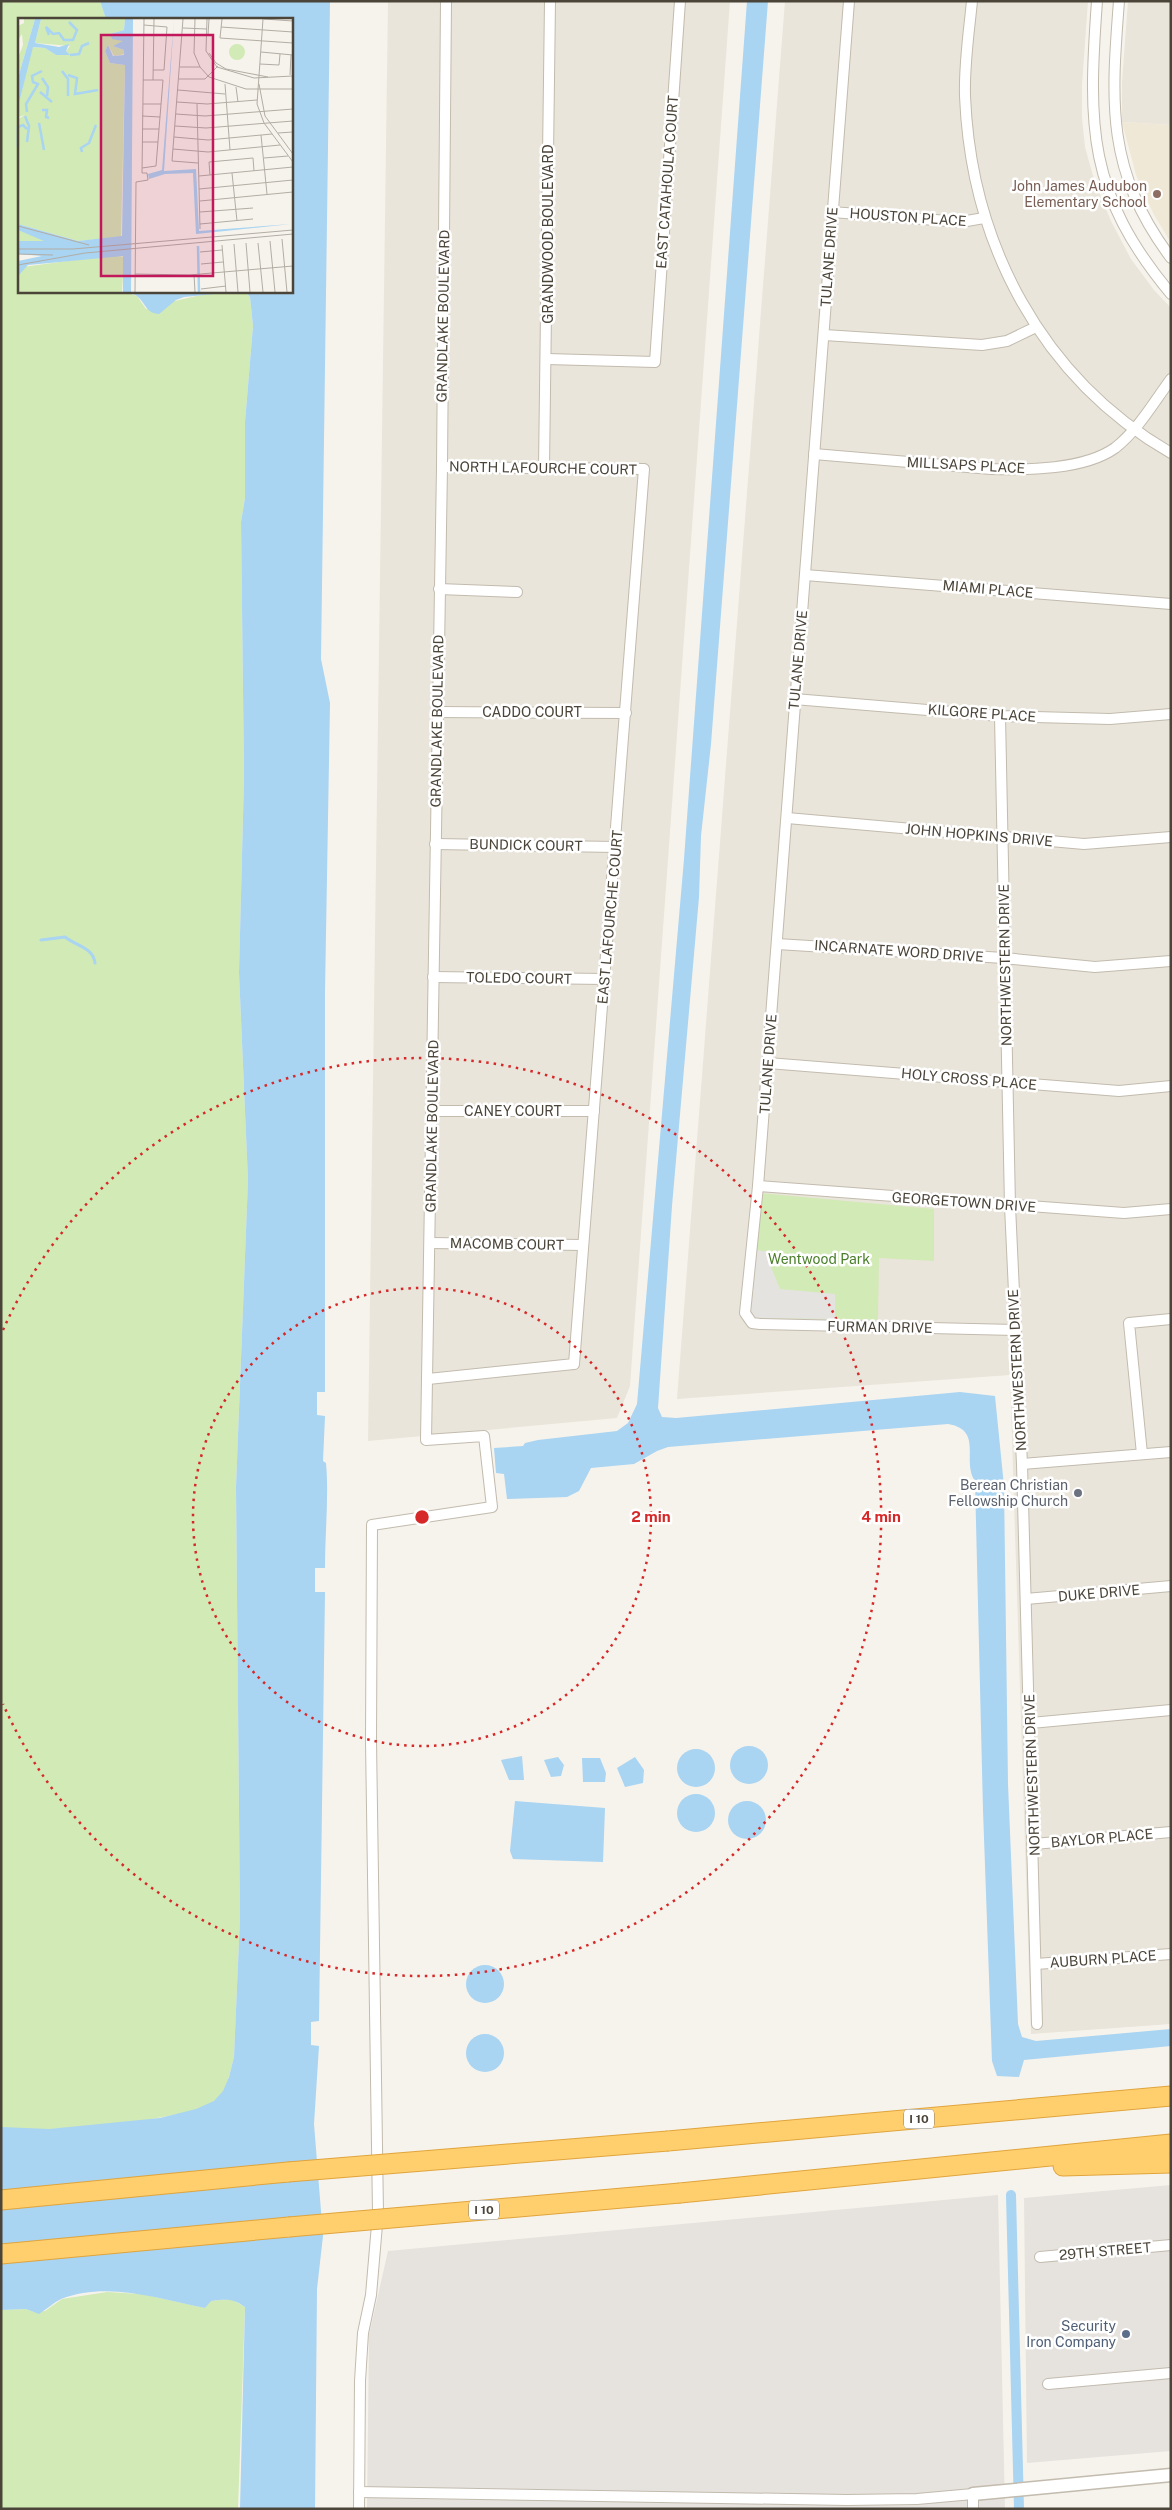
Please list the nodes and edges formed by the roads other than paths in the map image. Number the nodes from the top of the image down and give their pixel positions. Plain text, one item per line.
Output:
1 (446, 1) edge
2 (550, 1) edge
3 (680, 1) edge
4 (849, 1) edge
5 (972, 1) edge
6 (1097, 1) edge
7 (1119, 1) edge
8 (832, 212) junction
9 (984, 218) junction
10 (1171, 258) edge
11 (1171, 294) edge
12 (1036, 327) junction
13 (824, 335) junction
14 (547, 359) junction
15 (1171, 379) edge
16 (1134, 429) junction
17 (1171, 453) edge
18 (814, 454) junction
19 (442, 467) junction
20 (544, 468) junction
21 (644, 469) joint
22 (805, 575) junction
23 (440, 589) junction
24 (516, 592) dead end
25 (1171, 604) edge
26 (794, 698) junction
27 (437, 712) junction
28 (626, 712) junction
29 (1171, 714) edge
30 (1000, 716) junction
31 (787, 818) junction
32 (1003, 837) junction
33 (1171, 837) edge
34 (435, 844) junction
35 (616, 847) junction
36 (777, 944) junction
37 (1004, 958) junction
38 (1171, 961) edge
39 (433, 977) junction
40 (605, 979) junction
41 (768, 1063) junction
42 (1007, 1083) junction
43 (1171, 1086) edge
44 (432, 1111) junction
45 (594, 1111) junction
46 (758, 1186) junction
47 (1010, 1206) junction
48 (1171, 1209) edge
49 (430, 1243) junction
50 (583, 1245) junction
51 (748, 1319) joint
52 (1171, 1319) edge
53 (1015, 1330) junction
54 (428, 1379) junction
55 (1171, 1452) edge
56 (1142, 1454) junction
57 (1022, 1464) junction
58 (1171, 1586) edge
59 (1026, 1600) junction
60 (1171, 1710) edge
61 (1031, 1722) junction
62 (1171, 1832) edge
63 (1034, 1844) junction
64 (1171, 1954) edge
65 (1036, 1964) junction
66 (1037, 2024) dead end
67 (1171, 2096) edge
68 (1171, 2144) edge
69 (1171, 2163) edge
70 (947, 2167) junction
71 (1, 2191) edge
72 (27, 2198) junction
73 (1, 2200) edge
74 (1171, 2245) edge
75 (1, 2254) edge
76 (1040, 2257) dead end
77 (1171, 2373) edge
78 (1048, 2384) dead end
79 (1171, 2475) edge
80 (359, 2492) junction
81 (972, 2494) junction
82 (359, 2509) edge
83 (973, 2509) edge

1 - 19 street, GRANDLAKE BOULEVARD
2 - 14 street, GRANDWOOD BOULEVARD
3 - 14 street, EAST CATAHOULA COURT
4 - 8 street, TULANE DRIVE
5 - 9 street
6 - 11 street
7 - 10 street
8 - 9 street, HOUSTON PLACE
8 - 13 street, TULANE DRIVE
9 - 12 street
12 - 13 street
12 - 16 street
13 - 18 street, TULANE DRIVE
14 - 20 street, GRANDWOOD BOULEVARD
15 - 16 street, MILLSAPS PLACE
16 - 17 street
16 - 18 street, MILLSAPS PLACE
18 - 22 street, TULANE DRIVE
19 - 20 street, NORTH LAFOURCHE COURT
19 - 23 street, GRANDLAKE BOULEVARD
20 - 21 street, NORTH LAFOURCHE COURT
21 - 28 street, EAST LAFOURCHE COURT
22 - 25 street, MIAMI PLACE
22 - 26 street, TULANE DRIVE
23 - 24 street
23 - 27 street, GRANDLAKE BOULEVARD
26 - 30 street, KILGORE PLACE
26 - 31 street, TULANE DRIVE
27 - 28 street, CADDO COURT
27 - 34 street, GRANDLAKE BOULEVARD
28 - 35 street, EAST LAFOURCHE COURT
29 - 30 street, KILGORE PLACE
30 - 32 street, NORTHWESTERN DRIVE
31 - 32 street, JOHN HOPKINS DRIVE
31 - 36 street, TULANE DRIVE
32 - 33 street, JOHN HOPKINS DRIVE
32 - 37 street, NORTHWESTERN DRIVE
34 - 35 street, BUNDICK COURT
34 - 39 street, GRANDLAKE BOULEVARD
35 - 40 street, EAST LAFOURCHE COURT
36 - 37 street, INCARNATE WORD DRIVE
36 - 41 street, TULANE DRIVE
37 - 38 street, INCARNATE WORD DRIVE
37 - 42 street, NORTHWESTERN DRIVE
39 - 40 street, TOLEDO COURT
39 - 44 street, GRANDLAKE BOULEVARD
40 - 45 street, EAST LAFOURCHE COURT
41 - 42 street, HOLY CROSS PLACE
41 - 46 street, TULANE DRIVE
42 - 43 street, HOLY CROSS PLACE
42 - 47 street, NORTHWESTERN DRIVE
44 - 45 street, CANEY COURT
44 - 49 street, GRANDLAKE BOULEVARD
45 - 50 street, EAST LAFOURCHE COURT
46 - 47 street, GEORGETOWN DRIVE
46 - 51 street, TULANE DRIVE
47 - 48 street, GEORGETOWN DRIVE
47 - 53 street, NORTHWESTERN DRIVE
49 - 50 street, MACOMB COURT
49 - 54 street, GRANDLAKE BOULEVARD
50 - 54 street, EAST LAFOURCHE COURT
51 - 53 street, FURMAN DRIVE
52 - 56 street
53 - 57 street, NORTHWESTERN DRIVE
54 - 80 street, GRANDLAKE BOULEVARD
55 - 56 street
56 - 57 street
57 - 59 street, NORTHWESTERN DRIVE
58 - 59 street, DUKE DRIVE
59 - 61 street, NORTHWESTERN DRIVE
60 - 61 street
61 - 63 street, NORTHWESTERN DRIVE
62 - 63 street, BAYLOR PLACE
63 - 65 street, NORTHWESTERN DRIVE
64 - 65 street, AUBURN PLACE
65 - 66 street, NORTHWESTERN DRIVE
67 - 72 highway, I 10, bridge
68 - 70 highway, I 10
69 - 70 highway
70 - 75 highway, I 10, bridge
71 - 72 highway
72 - 73 highway, I 10
74 - 76 street, 29TH STREET
77 - 78 street
79 - 81 street
80 - 81 street
80 - 82 street
81 - 83 street

